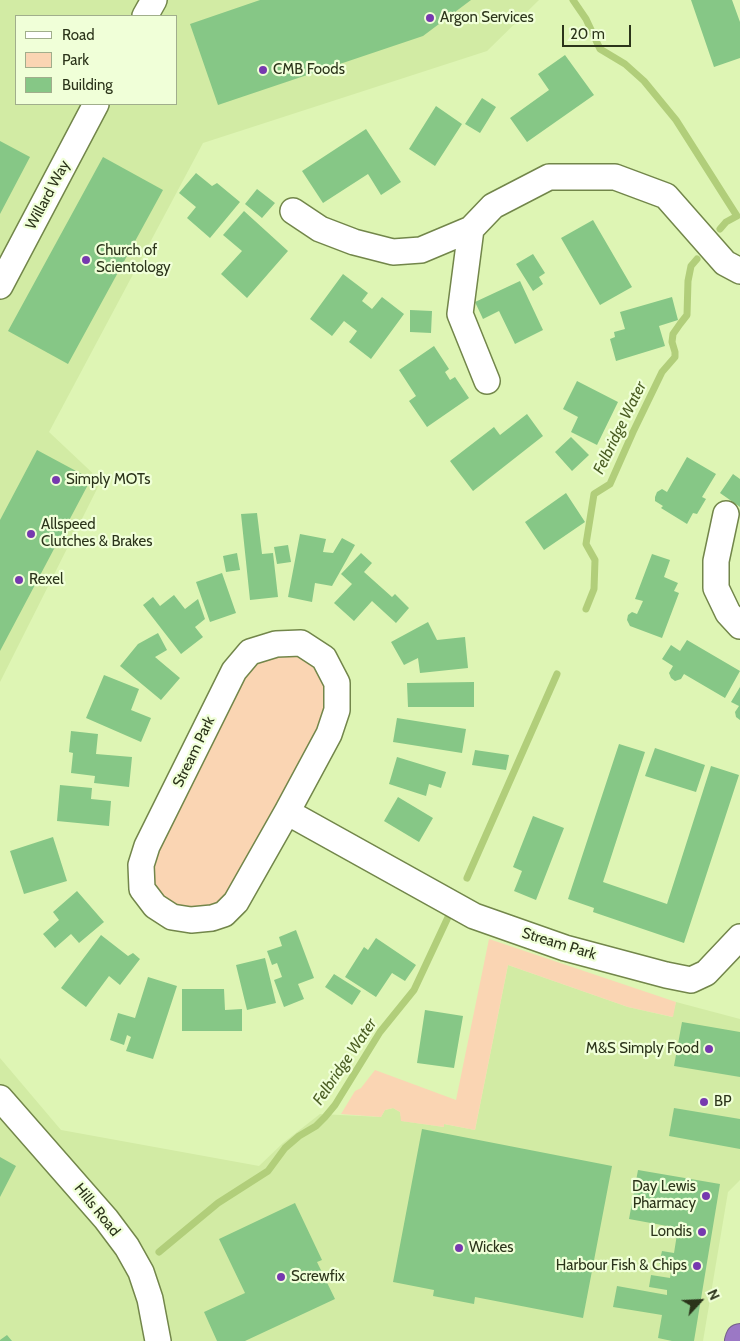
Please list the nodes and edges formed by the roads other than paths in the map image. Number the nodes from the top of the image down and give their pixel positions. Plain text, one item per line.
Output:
1 (154, 0) edge
2 (146, 15) edge
3 (95, 105) edge
4 (293, 211) dead end
5 (471, 229) junction
6 (740, 271) edge
7 (0, 286) edge
8 (487, 381) dead end
9 (726, 514) dead end
10 (740, 626) edge
11 (287, 812) junction
12 (740, 937) edge
13 (0, 1098) edge
14 (158, 1341) edge

1 - 2 street
3 - 7 street, Willard Way
4 - 5 street
5 - 6 street
5 - 8 street
9 - 10 street
11 - 11 street, Stream Park
11 - 12 street, Stream Park
13 - 14 street, Hills Road

